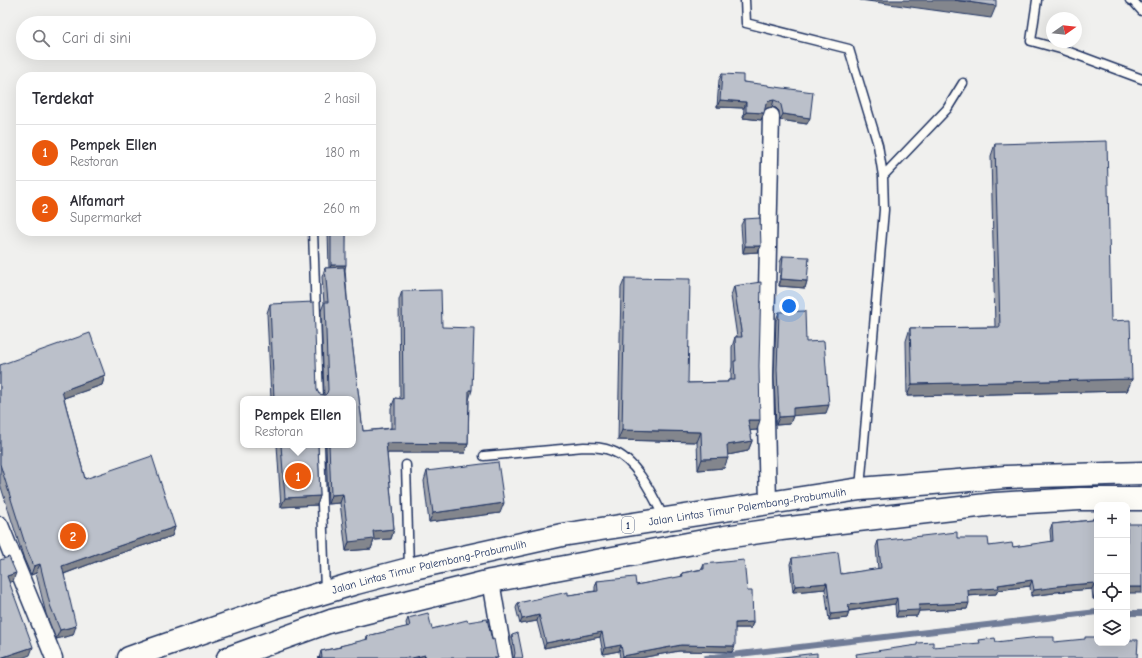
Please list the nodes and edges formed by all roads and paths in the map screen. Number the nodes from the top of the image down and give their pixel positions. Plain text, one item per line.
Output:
1 (745, 0) edge
2 (1037, 0) edge
3 (1130, 0) edge
4 (1142, 11) edge
5 (1142, 79) edge
6 (963, 84) dead end
7 (771, 116) dead end
8 (884, 176) junction
9 (313, 236) edge
10 (319, 396) edge
11 (320, 448) edge
12 (484, 456) dead end
13 (406, 465) dead end
14 (1142, 473) edge
15 (860, 489) junction
16 (1142, 499) edge
17 (768, 503) junction
18 (664, 519) junction
19 (0, 525) edge
20 (624, 525) junction
21 (628, 555) junction
22 (409, 569) junction
23 (491, 580) junction
24 (356, 583) junction
25 (325, 592) junction
26 (364, 613) junction
27 (54, 658) edge
28 (129, 658) edge
29 (228, 658) edge
30 (504, 658) edge

1 - 8 lane
2 - 5 lane
3 - 4 lane
6 - 8 lane
7 - 17 street
8 - 15 lane
9 - 10 lane
11 - 25 lane
12 - 18 lane
13 - 22 lane
14 - 15 highway, Jalan Lintas Timur Palembang-Prabumulih / 1
15 - 17 highway, Jalan Lintas Timur Palembang-Prabumulih / 1
16 - 21 highway
17 - 18 highway, Jalan Lintas Timur Palembang-Prabumulih / 1
18 - 20 highway, Jalan Lintas Timur Palembang-Prabumulih / 1
19 - 27 street
20 - 21 highway
20 - 22 highway, Jalan Lintas Timur Palembang-Prabumulih / 1
21 - 23 highway
22 - 24 highway, Jalan Lintas Timur Palembang-Prabumulih / 1
23 - 26 highway
23 - 30 street
24 - 25 highway, Jalan Lintas Timur Palembang-Prabumulih / 1
24 - 26 highway
25 - 28 highway, Jalan Lintas Timur Palembang-Prabumulih / 1
26 - 29 highway

